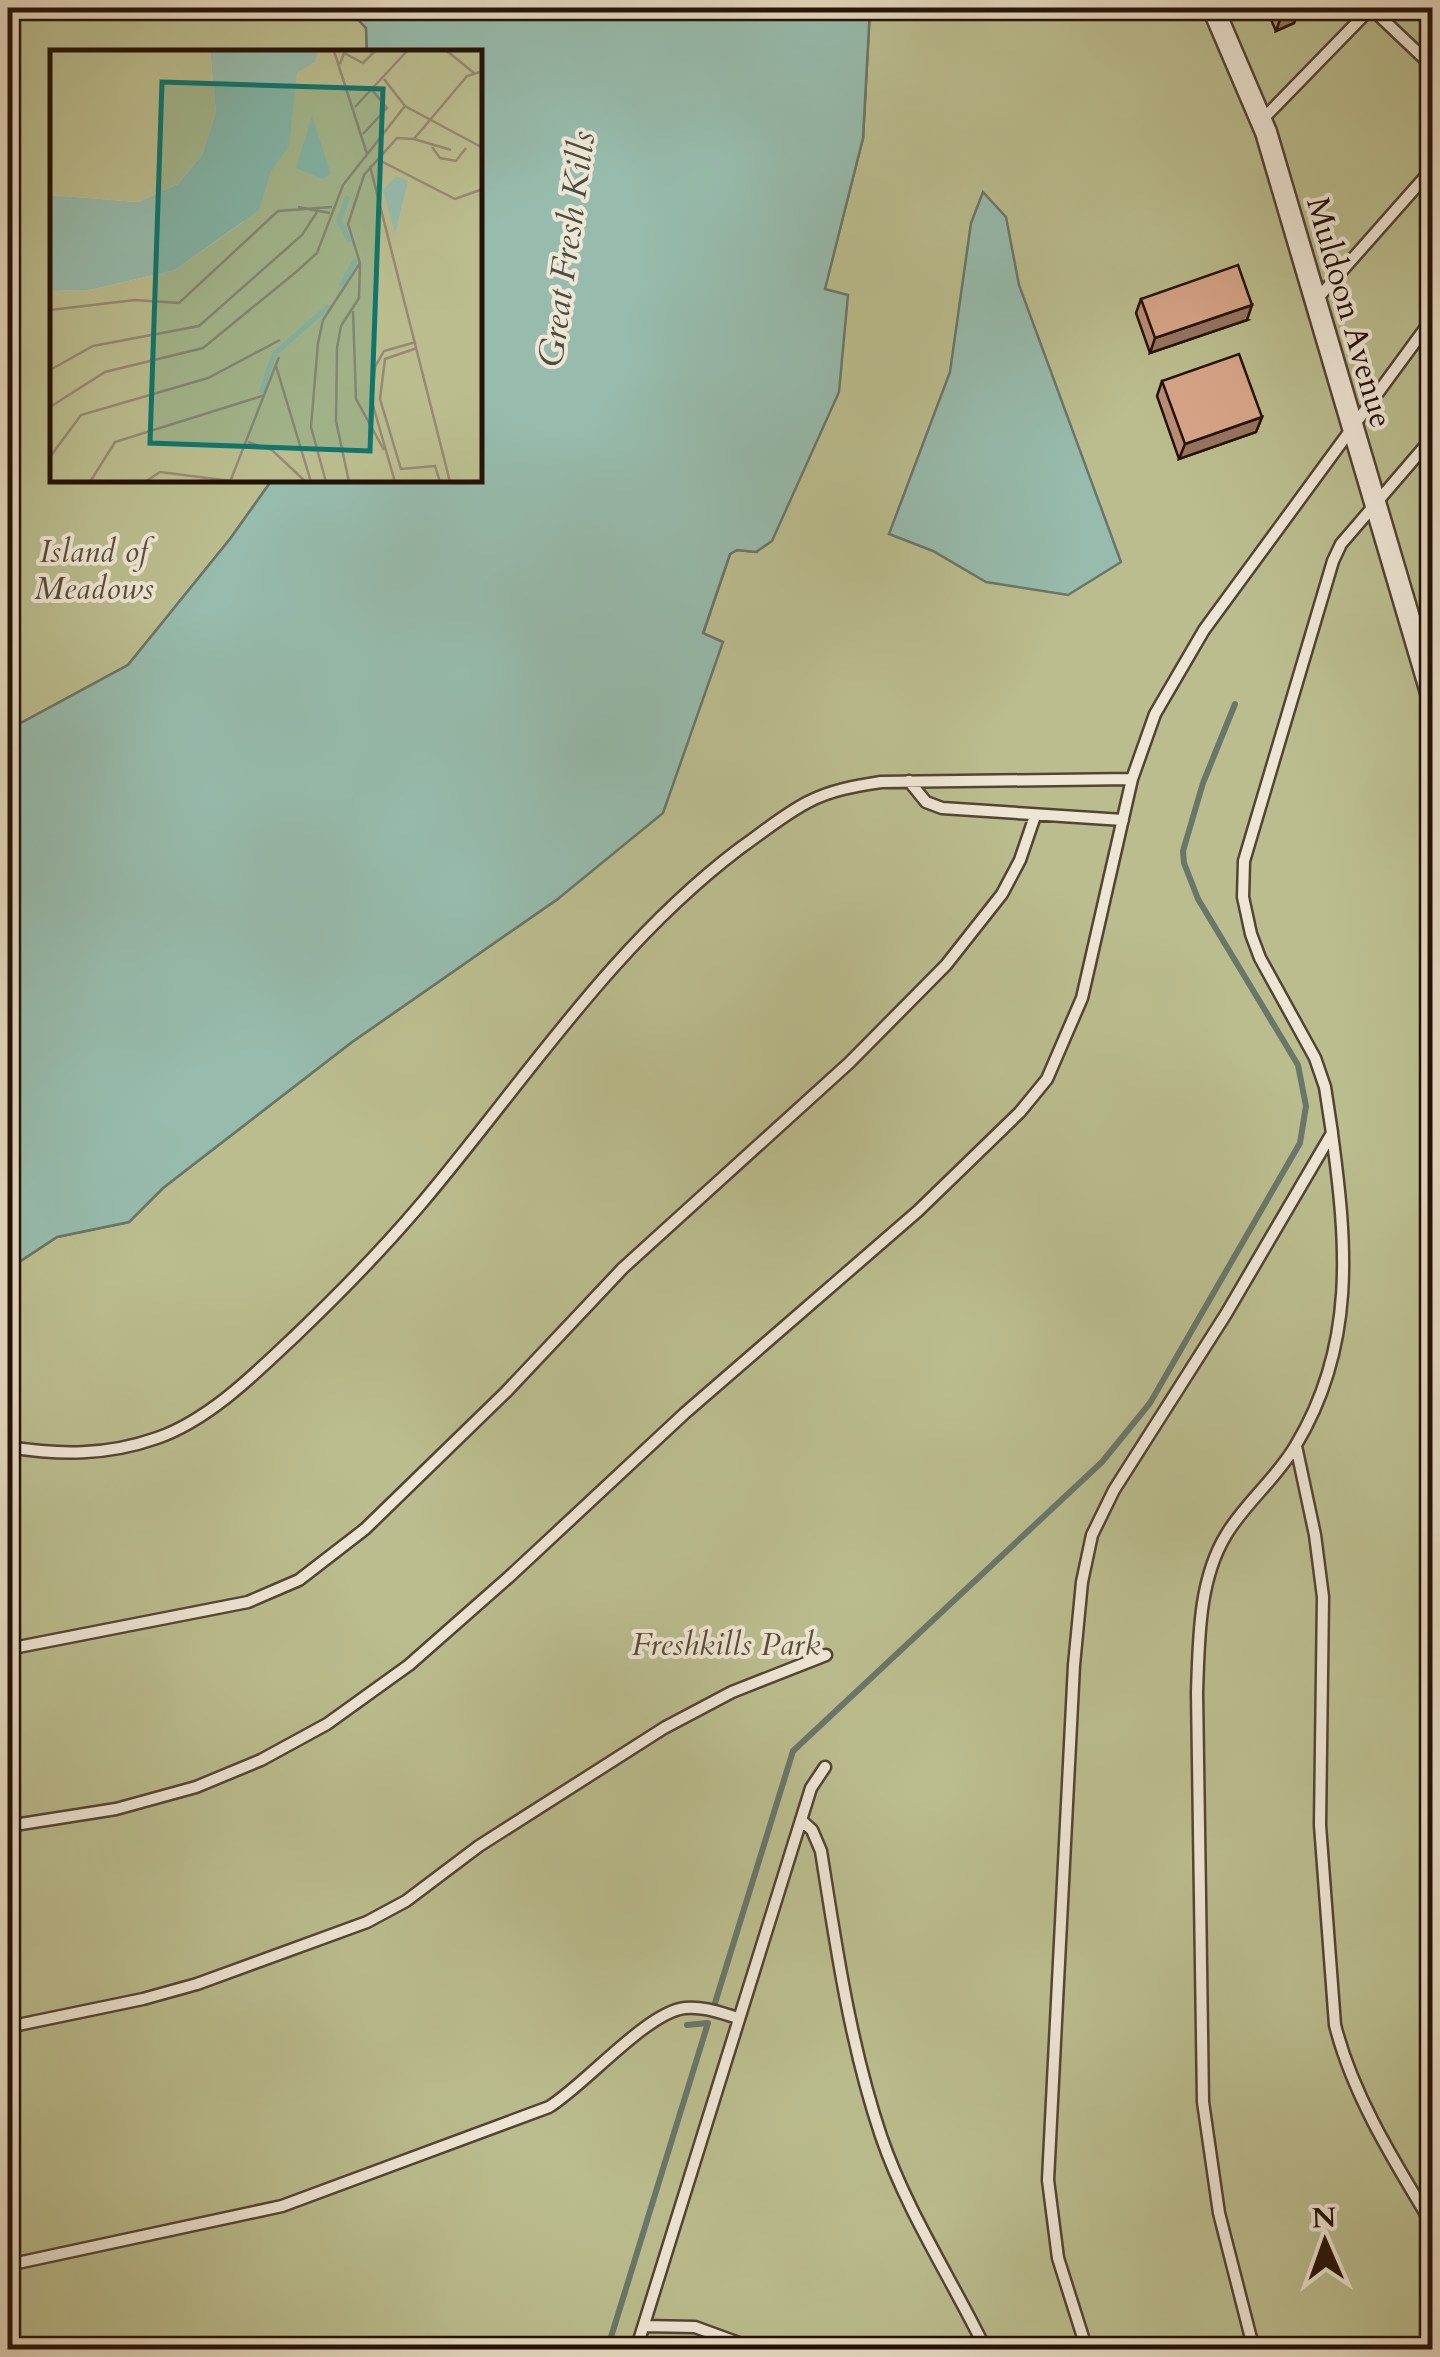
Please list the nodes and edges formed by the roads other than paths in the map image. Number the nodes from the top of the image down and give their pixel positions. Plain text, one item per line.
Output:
1 (1214, 8) edge
2 (1371, 8) edge
3 (1432, 66) edge
4 (1261, 120) junction
5 (1432, 168) edge
6 (1315, 301) junction
7 (1432, 319) edge
8 (1353, 431) junction
9 (1432, 438) edge
10 (1417, 456) junction
11 (1432, 462) edge
12 (1375, 505) junction
13 (1432, 696) edge
14 (1132, 779) junction
15 (908, 781) junction
16 (1035, 816) junction
17 (1123, 820) junction
18 (1332, 1133) junction
19 (1296, 1446) junction
20 (8, 1447) edge
21 (8, 1649) edge
22 (826, 1655) dead end
23 (825, 1768) dead end
24 (801, 1820) junction
25 (8, 1826) edge
26 (738, 2018) junction
27 (8, 2026) edge
28 (1432, 2224) edge
29 (8, 2264) edge
30 (644, 2326) junction
31 (636, 2350) edge
32 (758, 2350) edge
33 (986, 2350) edge
34 (1087, 2350) edge
35 (1254, 2350) edge

1 - 4 street, Muldoon Avenue
2 - 3 lane
2 - 4 lane
4 - 6 street, Muldoon Avenue
5 - 6 lane
6 - 8 street, Muldoon Avenue
7 - 8 lane
8 - 12 street, Muldoon Avenue
8 - 14 lane
9 - 10 lane
10 - 11 lane
10 - 12 lane
12 - 13 street, Muldoon Avenue
12 - 18 lane
14 - 15 lane
14 - 17 lane
15 - 16 lane
15 - 20 lane
16 - 17 lane
16 - 21 lane
17 - 25 lane
18 - 19 lane
18 - 34 lane
19 - 28 lane
19 - 35 lane
22 - 27 lane
23 - 24 lane
24 - 26 lane
24 - 33 lane
26 - 29 lane
26 - 30 lane
30 - 31 lane
30 - 32 lane

